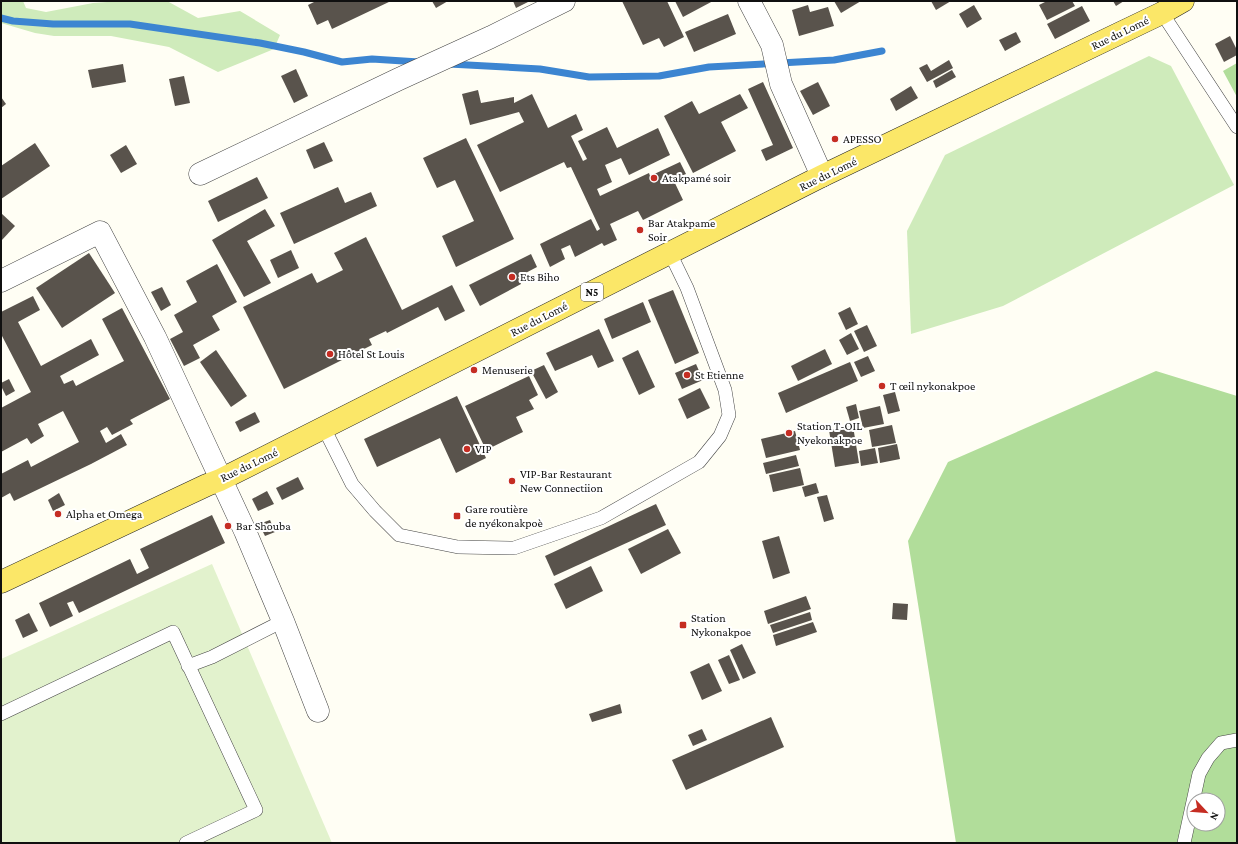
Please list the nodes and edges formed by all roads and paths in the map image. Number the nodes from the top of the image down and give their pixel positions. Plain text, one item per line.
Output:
1 (564, 1) edge
2 (749, 1) edge
3 (1183, 1) edge
4 (1162, 13) junction
5 (1237, 127) edge
6 (200, 174) dead end
7 (822, 176) junction
8 (670, 253) junction
9 (1, 281) edge
10 (324, 428) junction
11 (220, 480) junction
12 (1, 582) edge
13 (283, 621) junction
14 (188, 666) junction
15 (318, 711) dead end
16 (1, 714) edge
17 (1237, 740) edge
18 (186, 843) edge
19 (1184, 843) edge

1 - 6 street
2 - 7 street
3 - 4 main road, Rue du Lomé / N5
4 - 5 lane
4 - 7 main road, Rue du Lomé / N5
7 - 8 main road, Rue du Lomé / N5
8 - 10 main road, Rue du Lomé / N5
8 - 10 lane
9 - 11 street
10 - 11 main road, Rue du Lomé / N5
11 - 12 main road, Rue du Lomé / N5
11 - 13 street
13 - 14 lane
13 - 15 street
14 - 16 lane
14 - 18 lane
17 - 19 lane

